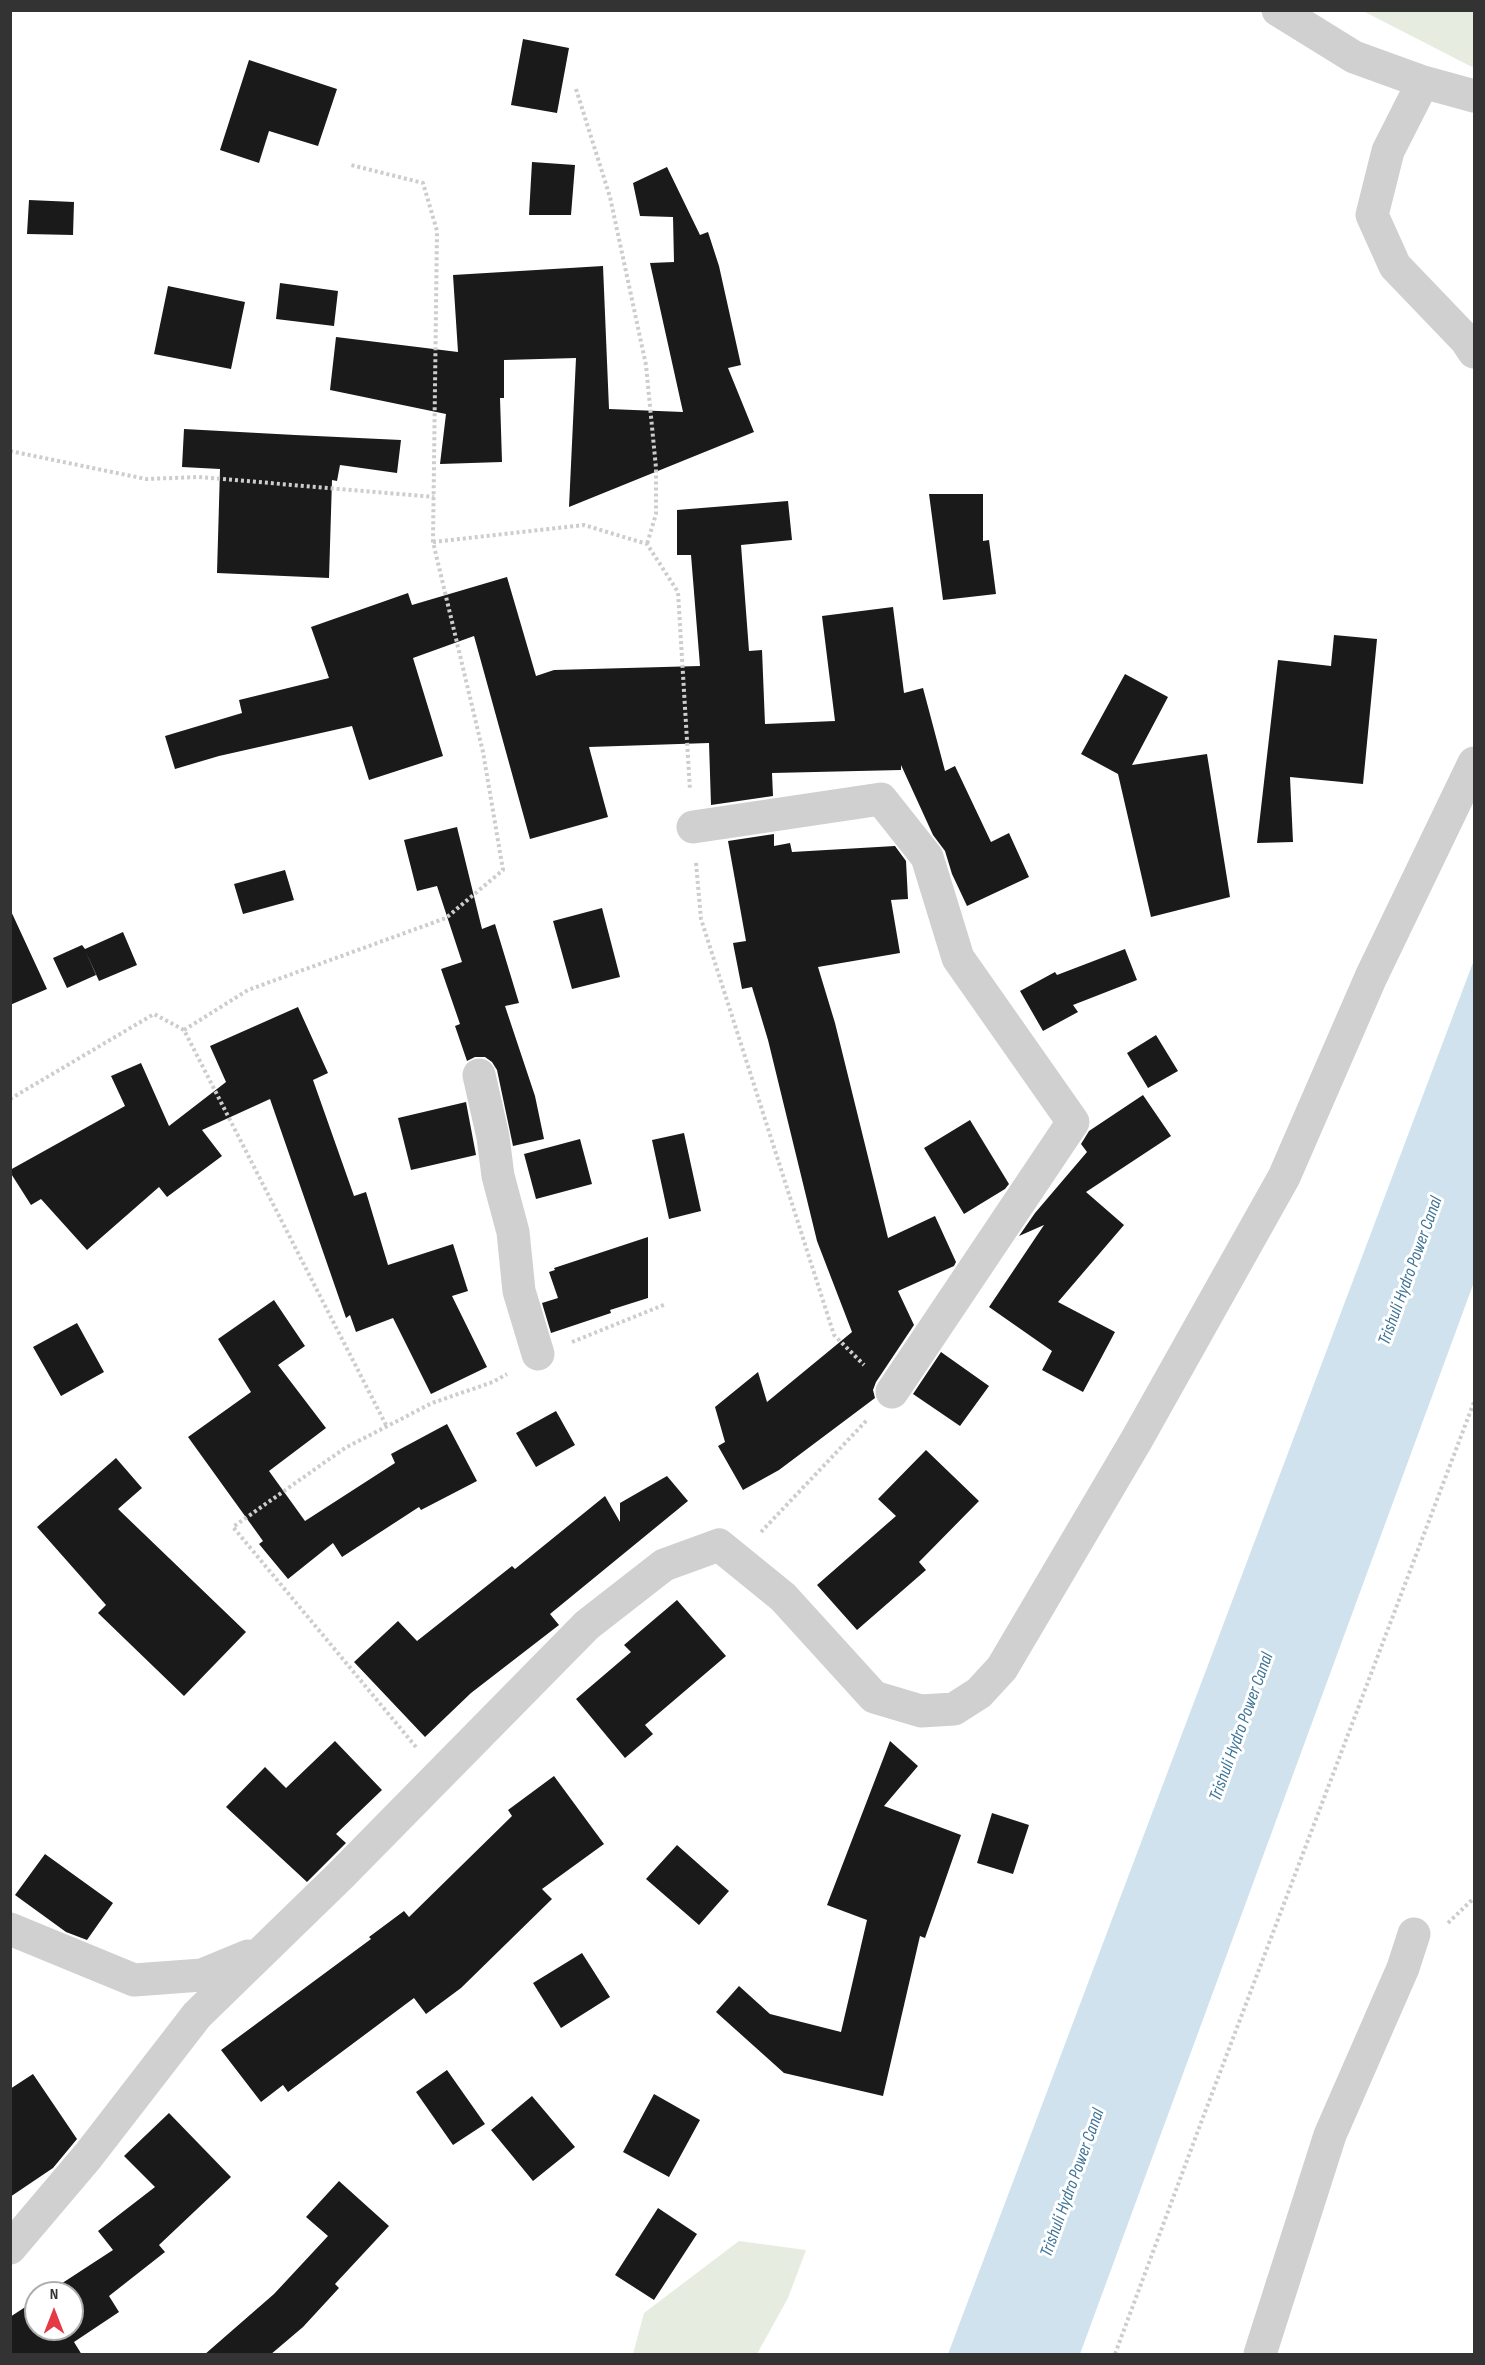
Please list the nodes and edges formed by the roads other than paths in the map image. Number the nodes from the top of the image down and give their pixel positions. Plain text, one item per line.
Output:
1 (1278, 10) edge
2 (1423, 82) junction
3 (1474, 96) edge
4 (1474, 352) edge
5 (1474, 764) edge
6 (693, 827) road end
7 (479, 1075) dead end
8 (538, 1354) road end
9 (892, 1392) road end
10 (10, 1929) edge
11 (1414, 1934) dead end
12 (264, 1950) junction
13 (10, 2248) edge
14 (1260, 2355) edge

1 - 2 street
2 - 3 street
2 - 4 street
5 - 12 street
6 - 9 street
7 - 8 street
10 - 12 street
11 - 14 street
12 - 13 street

